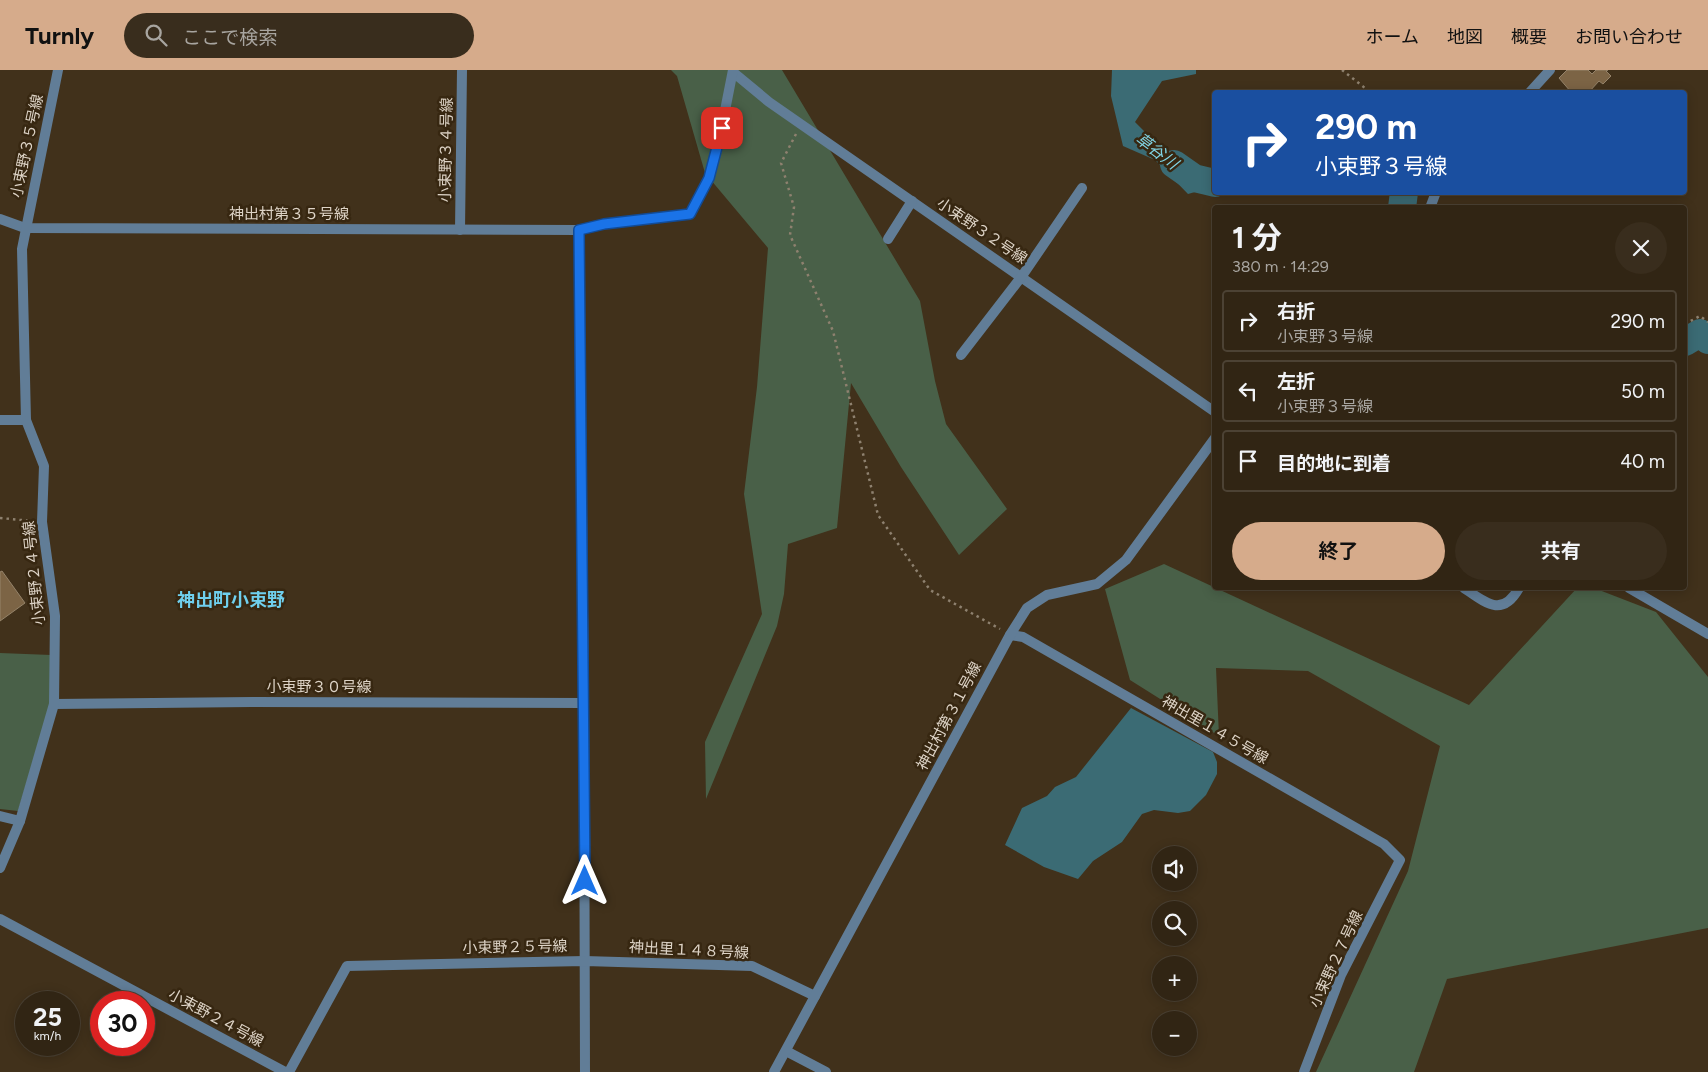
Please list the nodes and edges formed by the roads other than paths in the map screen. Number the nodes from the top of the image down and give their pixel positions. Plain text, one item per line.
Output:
1 (58, 70) edge
2 (462, 70) edge
3 (1550, 70) edge
4 (734, 72) edge
5 (1532, 90) edge
6 (1082, 188) dead end
7 (912, 201) junction
8 (0, 220) edge
9 (25, 228) junction
10 (460, 230) junction
11 (579, 230) junction
12 (888, 239) dead end
13 (1022, 276) junction
14 (961, 355) dead end
15 (1212, 410) edge
16 (0, 420) edge
17 (26, 420) junction
18 (1212, 442) edge
19 (1467, 590) edge
20 (1518, 590) edge
21 (1632, 590) edge
22 (1708, 634) edge
23 (1010, 635) junction
24 (584, 703) junction
25 (54, 704) junction
26 (0, 816) edge
27 (20, 820) junction
28 (1400, 860) joint
29 (0, 868) edge
30 (0, 919) edge
31 (585, 960) junction
32 (815, 996) junction
33 (786, 1051) junction
34 (285, 1072) edge
35 (289, 1072) edge
36 (585, 1072) edge
37 (774, 1072) edge
38 (826, 1072) edge
39 (1304, 1072) edge

1 - 9 street, 小束野３５号線
2 - 10 street, 小束野３４号線
3 - 5 street
4 - 7 street, 小束野３２号線
4 - 11 street, 神出村第３５号線
6 - 13 street
7 - 12 street
7 - 13 street, 小束野３２号線
8 - 9 street, 神出村第３５号線
9 - 10 street, 神出村第３５号線
9 - 17 street, 小束野３５号線
10 - 11 street, 神出村第３５号線
11 - 24 street, 小束野２５号線
13 - 14 street
13 - 15 street, 小束野３２号線
16 - 17 street
17 - 25 street, 小束野２４号線
18 - 23 street, 神出村第３１号線
19 - 20 street
21 - 22 street
23 - 28 street, 神出里１４５号線
23 - 32 street, 神出村第３１号線
24 - 25 street, 小束野３０号線
24 - 31 street, 小束野２５号線
25 - 27 street, 小束野２４号線
26 - 27 street
27 - 29 street, 小束野２４号線
28 - 39 street, 小束野２７号線
30 - 34 street, 小束野２４号線
31 - 32 street, 神出里１４８号線
31 - 35 street, 小束野２５号線
31 - 36 street
32 - 33 street, 神出村第３１号線
33 - 37 street, 神出村第３１号線
33 - 38 street

